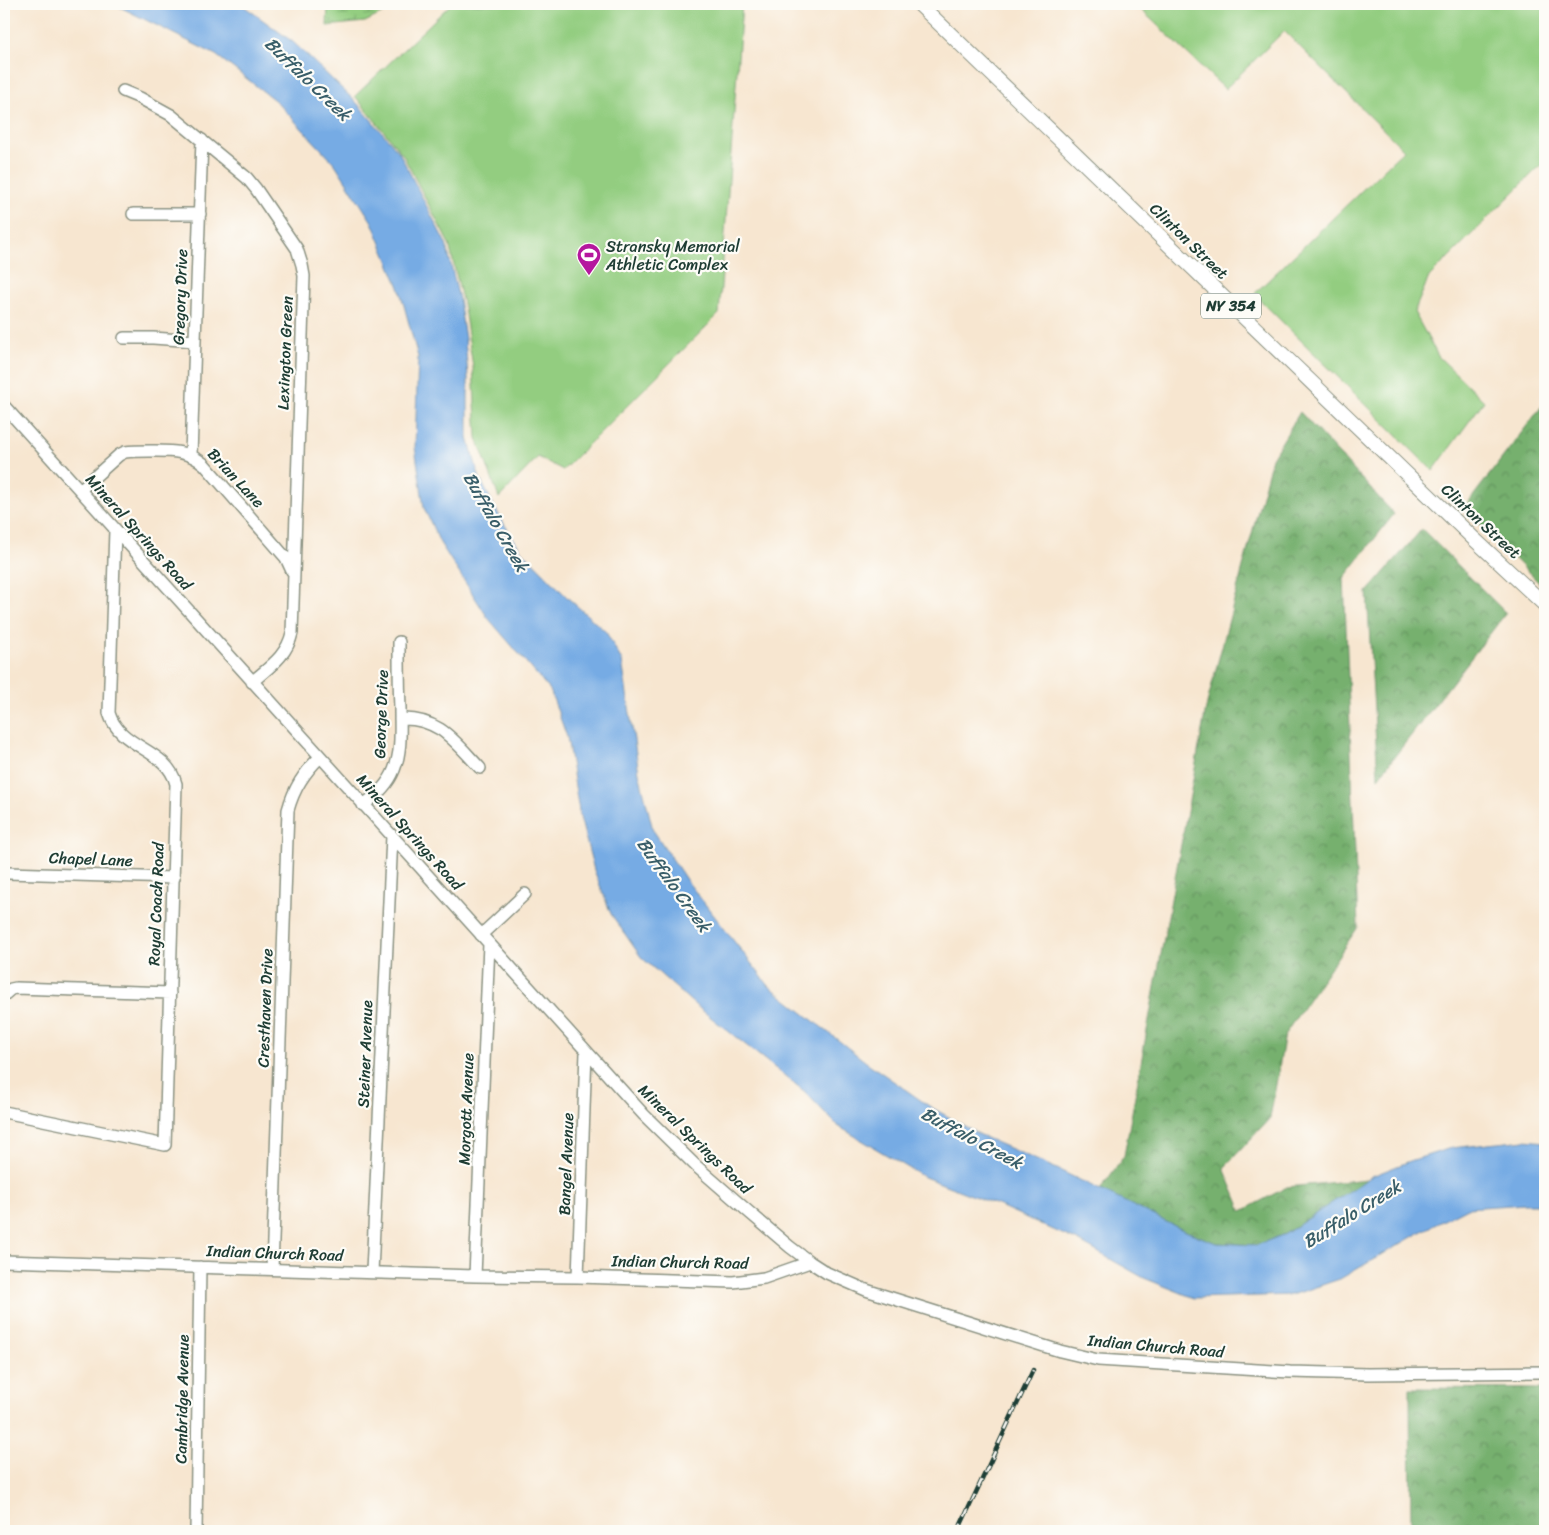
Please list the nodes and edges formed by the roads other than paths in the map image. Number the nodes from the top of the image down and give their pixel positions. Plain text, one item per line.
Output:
1 (919, 4) edge
2 (123, 91) dead end
3 (202, 140) junction
4 (133, 214) dead end
5 (200, 214) junction
6 (124, 338) dead end
7 (195, 340) junction
8 (4, 406) edge
9 (191, 455) junction
10 (80, 490) junction
11 (115, 530) junction
12 (294, 578) junction
13 (1545, 605) edge
14 (399, 642) dead end
15 (252, 682) junction
16 (400, 719) junction
17 (320, 757) junction
18 (480, 768) dead end
19 (363, 805) junction
20 (392, 836) junction
21 (8, 873) dead end
22 (174, 878) junction
23 (525, 894) dead end
24 (481, 935) junction
25 (489, 944) junction
26 (170, 993) junction
27 (4, 995) edge
28 (586, 1052) junction
29 (4, 1112) edge
30 (4, 1261) edge
31 (810, 1262) junction
32 (200, 1267) junction
33 (272, 1269) junction
34 (372, 1272) junction
35 (475, 1276) junction
36 (578, 1277) junction
37 (1545, 1372) edge
38 (196, 1531) edge

1 - 13 main road, Clinton Street / NY 354
2 - 3 street, Lexington Green
3 - 5 street, Gregory Drive
3 - 12 street, Lexington Green
4 - 5 street
5 - 7 street, Gregory Drive
6 - 7 street
7 - 9 street, Gregory Drive
8 - 10 street, Mineral Springs Road
9 - 10 street, Brian Lane
9 - 12 street, Brian Lane
10 - 11 street, Mineral Springs Road
11 - 15 street, Mineral Springs Road
11 - 22 street, Royal Coach Road
12 - 15 street, Lexington Green
14 - 16 street, George Drive
15 - 17 street, Mineral Springs Road
16 - 18 street
16 - 19 street, George Drive
17 - 19 street, Mineral Springs Road
17 - 33 street, Cresthaven Drive
19 - 20 street, Mineral Springs Road
20 - 24 street, Mineral Springs Road
20 - 34 street, Steiner Avenue
21 - 22 street, Chapel Lane
22 - 26 street, Royal Coach Road
23 - 24 street
24 - 25 street, Mineral Springs Road
25 - 28 street, Mineral Springs Road
25 - 35 street, Morgott Avenue
26 - 27 street
26 - 29 street, Royal Coach Road
28 - 31 street, Mineral Springs Road
28 - 36 street, Bangel Avenue
30 - 32 street, Indian Church Road
31 - 36 street, Indian Church Road
31 - 37 street, Indian Church Road
32 - 33 street, Indian Church Road
32 - 38 street, Cambridge Avenue
33 - 34 street, Indian Church Road
34 - 35 street, Indian Church Road
35 - 36 street, Indian Church Road

